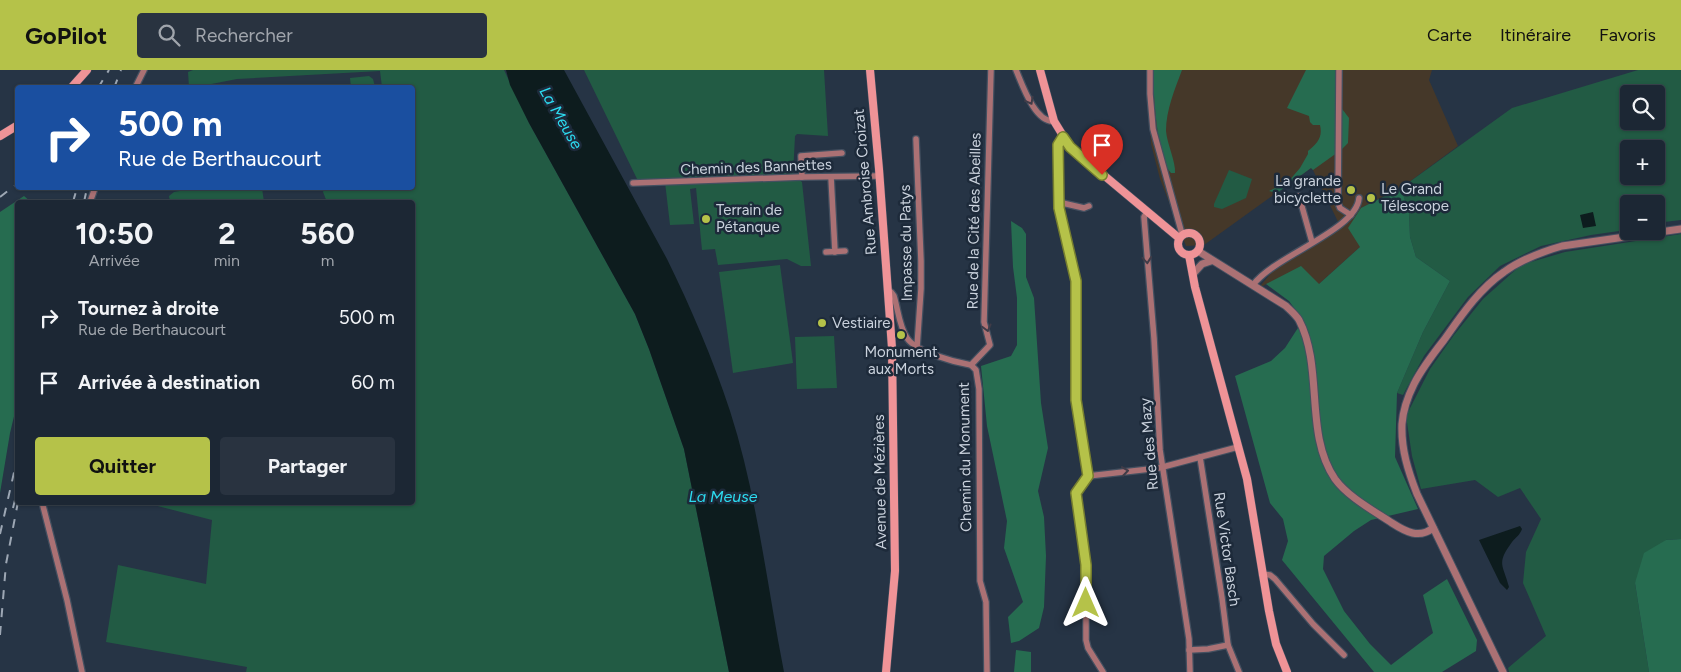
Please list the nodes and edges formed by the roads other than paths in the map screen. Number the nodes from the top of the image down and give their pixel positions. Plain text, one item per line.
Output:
1 (87, 70) edge
2 (144, 70) edge
3 (870, 70) edge
4 (991, 70) edge
5 (1016, 70) edge
6 (1040, 70) edge
7 (1150, 70) edge
8 (1339, 70) edge
9 (74, 85) edge
10 (136, 85) edge
11 (1054, 121) junction
12 (15, 127) edge
13 (0, 136) edge
14 (1063, 137) junction
15 (916, 139) dead end
16 (842, 153) dead end
17 (880, 176) junction
18 (802, 177) junction
19 (831, 177) junction
20 (633, 183) dead end
21 (1299, 196) dead end
22 (1359, 198) dead end
23 (1058, 202) junction
24 (1089, 206) dead end
25 (1147, 212) junction
26 (1351, 215) junction
27 (1681, 229) edge
28 (1180, 236) junction
29 (1312, 242) junction
30 (845, 251) dead end
31 (1198, 251) junction
32 (826, 252) dead end
33 (835, 252) junction
34 (1189, 255) junction
35 (1211, 261) junction
36 (1192, 274) junction
37 (1253, 285) junction
38 (888, 292) junction
39 (917, 347) junction
40 (971, 365) junction
41 (1238, 448) junction
42 (1200, 457) junction
43 (1162, 467) junction
44 (1088, 476) junction
45 (43, 505) edge
46 (1433, 528) junction
47 (1262, 574) junction
48 (1228, 645) junction
49 (1189, 650) junction
50 (1344, 655) dead end
51 (82, 672) edge
52 (886, 672) edge
53 (987, 672) edge
54 (1103, 672) edge
55 (1190, 672) edge
56 (1239, 672) edge
57 (1287, 672) edge
58 (1503, 672) edge

1 - 9 main road
2 - 10 street
3 - 17 main road, Rue Ambroise Croizat
4 -> 40 street, Rue de la Cité des Abeilles
5 -> 11 street
6 - 11 main road
7 - 28 street
8 - 26 street
11 - 14 main road
12 - 13 main road
14 - 23 street
14 - 25 main road
15 - 39 street, Impasse du Patys
16 - 18 street
17 - 19 street, Chemin des Bannettes
17 - 38 main road, Rue Ambroise Croizat
18 - 19 street, Chemin des Bannettes
18 - 20 street, Chemin des Bannettes
19 - 33 street
21 - 29 street
22 - 26 street
23 - 24 street
23 - 44 street
25 - 28 main road
25 -> 43 street, Rue des Mazy
26 - 29 street
27 - 46 street
28 - 31 main road
28 - 34 main road
29 - 37 street
30 - 33 street
31 - 34 main road
31 - 35 street
32 - 33 street
34 - 36 main road
35 - 36 street
35 - 37 street
36 - 41 main road
37 - 46 street
38 - 39 street
38 - 52 main road, Avenue de Mézières
39 - 40 street, Chemin du Monument
40 - 53 street, Chemin du Monument
41 - 42 street
41 - 47 main road
42 - 43 street
42 - 48 street, Rue Victor Basch
44 -> 43 street
43 - 49 street, Rue des Mazy
44 - 54 street
45 - 51 street
46 - 58 street
47 - 50 street
47 - 57 main road
48 - 49 street
48 - 56 street, Rue Victor Basch
49 - 55 street, Rue des Mazy

